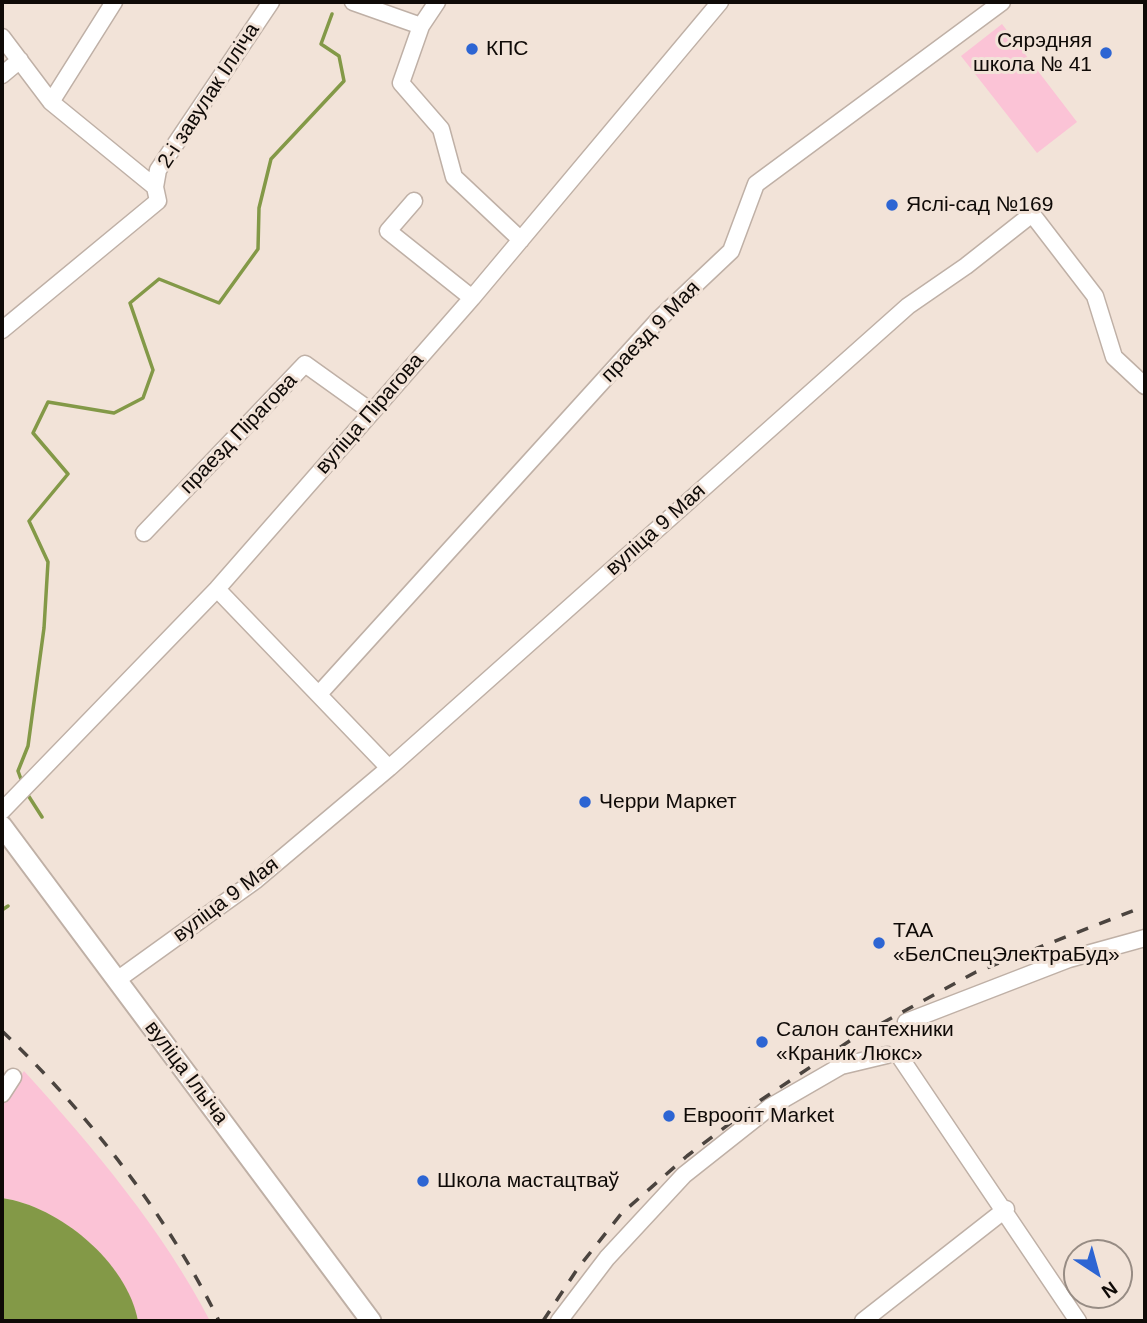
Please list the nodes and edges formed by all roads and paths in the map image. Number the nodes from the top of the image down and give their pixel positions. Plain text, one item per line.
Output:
1 (114, 2) edge
2 (271, 2) edge
3 (353, 2) edge
4 (437, 2) edge
5 (720, 2) edge
6 (1002, 2) edge
7 (421, 26) junction
8 (2, 37) edge
9 (20, 60) junction
10 (2, 75) edge
11 (51, 103) junction
12 (155, 187) junction
13 (414, 201) dead end
14 (521, 240) junction
15 (472, 298) junction
16 (2, 330) edge
17 (1145, 386) edge
18 (372, 412) junction
19 (144, 533) dead end
20 (217, 589) junction
21 (319, 694) junction
22 (389, 768) junction
23 (2, 811) edge
24 (2, 826) edge
25 (1145, 937) edge
26 (117, 980) junction
27 (906, 1022) dead end
28 (13, 1077) dead end
29 (2, 1094) edge
30 (1006, 1209) junction
31 (371, 1321) edge
32 (559, 1321) edge
33 (863, 1321) edge
34 (1078, 1321) edge

1 - 11 street
2 - 12 street, 2-і завулак Ілліча
3 - 7 street
4 - 7 street
5 - 14 street, вуліца Пірагова
6 - 21 street, праезд 9 Мая
7 - 14 street
8 - 9 street
9 - 10 street
9 - 11 street
11 - 12 street
12 - 16 street, 2-і завулак Ілліча
13 - 15 street
14 - 15 street, вуліца Пірагова
15 - 18 street, вуліца Пірагова
17 - 22 street, вуліца 9 Мая
18 - 19 street, праезд Пірагова
18 - 20 street, вуліца Пірагова
20 - 21 street
20 - 23 street, вуліца Пірагова
21 - 22 street
22 - 26 street, вуліца 9 Мая
24 - 26 main road, вуліца Ільіча
25 - 27 street
26 - 31 main road, вуліца Ільіча
28 - 29 street
30 - 32 street
30 - 33 street
30 - 34 street

